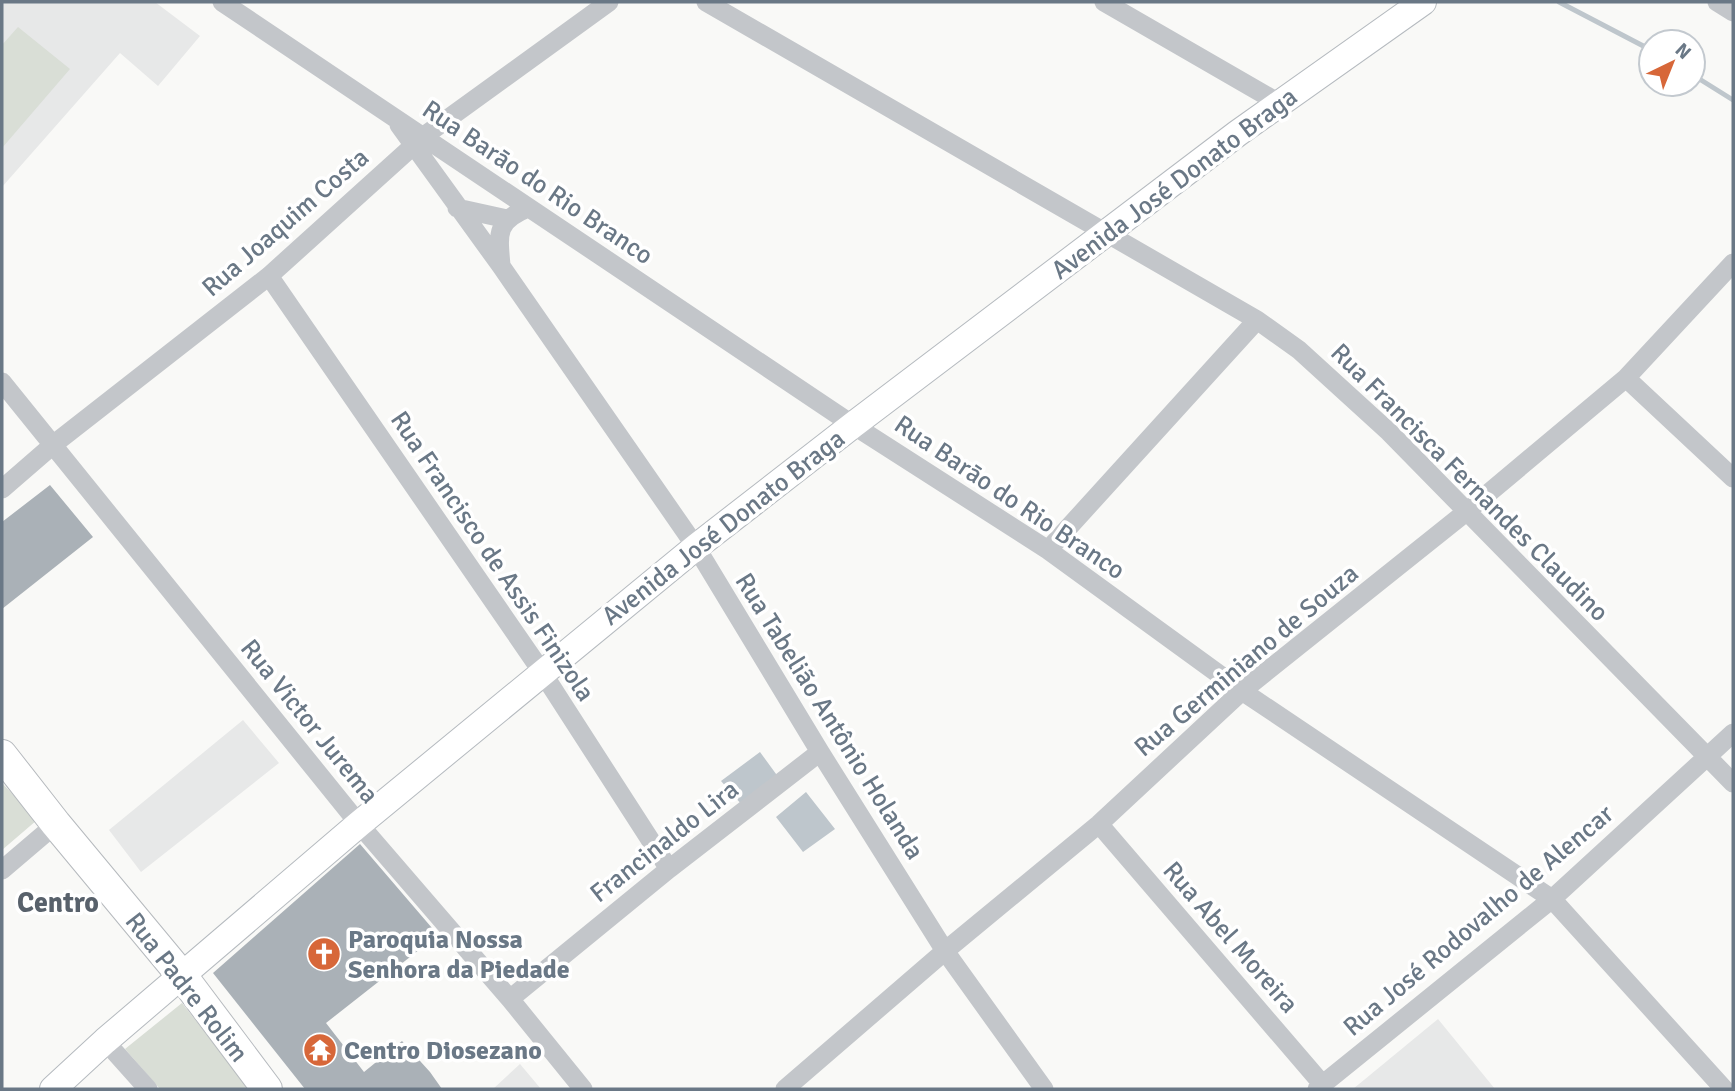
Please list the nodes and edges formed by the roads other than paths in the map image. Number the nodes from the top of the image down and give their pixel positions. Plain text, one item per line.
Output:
1 (222, 2) edge
2 (609, 2) edge
3 (706, 2) edge
4 (1104, 2) edge
5 (1423, 2) edge
6 (1717, 2) edge
7 (1733, 12) edge
8 (1279, 103) junction
9 (418, 141) junction
10 (457, 208) junction
11 (528, 208) junction
12 (507, 219) junction
13 (1106, 233) junction
14 (1733, 263) edge
15 (501, 266) junction
16 (269, 276) junction
17 (1258, 320) junction
18 (1626, 378) junction
19 (2, 382) edge
20 (853, 425) junction
21 (54, 444) junction
22 (1733, 478) edge
23 (2, 489) edge
24 (1466, 512) junction
25 (696, 547) junction
26 (1048, 550) junction
27 (542, 672) junction
28 (1242, 691) junction
29 (1733, 733) edge
30 (820, 752) junction
31 (2, 755) edge
32 (1707, 755) junction
33 (1733, 783) edge
34 (56, 824) junction
35 (359, 824) junction
36 (1099, 824) junction
37 (669, 869) junction
38 (2, 870) edge
39 (1552, 899) junction
40 (945, 951) junction
41 (183, 977) junction
42 (510, 999) junction
43 (105, 1041) junction
44 (1320, 1087) edge
45 (53, 1089) edge
46 (148, 1089) edge
47 (267, 1089) edge
48 (583, 1089) edge
49 (785, 1089) edge
50 (1044, 1089) edge
51 (1724, 1089) edge

1 - 9 street, Rua Barāo do Rio Branco
2 - 9 street, Rua Joaquim Costa
3 - 13 street, Rua Francisca Fernandes Claudino
4 - 8 street
5 - 8 main road, Avenida José Donato Braga
6 - 7 street
8 - 13 main road, Avenida José Donato Braga
9 - 10 street, Rua Tabelião Antônio Holanda
9 - 11 street, Rua Barāo do Rio Branco
9 - 16 street, Rua Joaquim Costa
10 - 12 street
10 - 15 street, Rua Tabelião Antônio Holanda
11 - 12 street
11 - 20 street, Rua Barāo do Rio Branco
12 - 15 street
13 - 17 street, Rua Francisca Fernandes Claudino
13 - 20 main road, Avenida José Donato Braga
14 - 18 street, Rua Germiniano de Souza
15 - 25 street, Rua Tabelião Antônio Holanda
16 - 21 street, Rua Joaquim Costa
16 - 27 street, Rua Francisco de Assis Finizola
17 - 24 street, Rua Francisca Fernandes Claudino
17 - 26 street
18 - 22 street
18 - 24 street, Rua Germiniano de Souza
19 - 21 street, Rua Victor Jurema
20 - 25 main road, Avenida José Donato Braga
20 - 26 street, Rua Barāo do Rio Branco
21 - 23 street, Rua Joaquim Costa
21 - 35 street, Rua Victor Jurema
24 - 28 street, Rua Germiniano de Souza
24 - 32 street, Rua Francisca Fernandes Claudino
25 - 27 main road, Avenida José Donato Braga
25 - 30 street, Rua Tabelião Antônio Holanda
26 - 28 street, Rua Barāo do Rio Branco
27 - 35 main road, Avenida José Donato Braga
27 - 37 street, Rua Francisco de Assis Finizola
28 - 36 street, Rua Germiniano de Souza
28 - 39 street, Rua Barāo do Rio Branco
29 - 32 street, Rua José Rodovalho de Alencar
30 - 37 street, Francinaldo Lira
30 - 40 street, Rua Tabelião Antônio Holanda
31 - 34 main road, Rua Padre Rolim
32 - 33 street, Rua Francisca Fernandes Claudino
32 - 39 street, Rua José Rodovalho de Alencar
34 - 38 street
34 - 41 main road, Rua Padre Rolim
35 - 41 main road, Avenida José Donato Braga
35 - 42 street, Rua Victor Jurema
36 - 40 street, Rua Germiniano de Souza
36 - 44 street, Rua Abel Moreira
37 - 42 street, Francinaldo Lira
39 - 44 street, Rua José Rodovalho de Alencar
39 - 51 street, Rua Barāo do Rio Branco
40 - 49 street, Rua Germiniano de Souza
40 - 50 street, Rua Tabelião Antônio Holanda
41 - 43 main road, Avenida José Donato Braga
41 - 47 main road, Rua Padre Rolim
42 - 48 street, Rua Victor Jurema
43 - 45 main road, Avenida José Donato Braga
43 - 46 street

